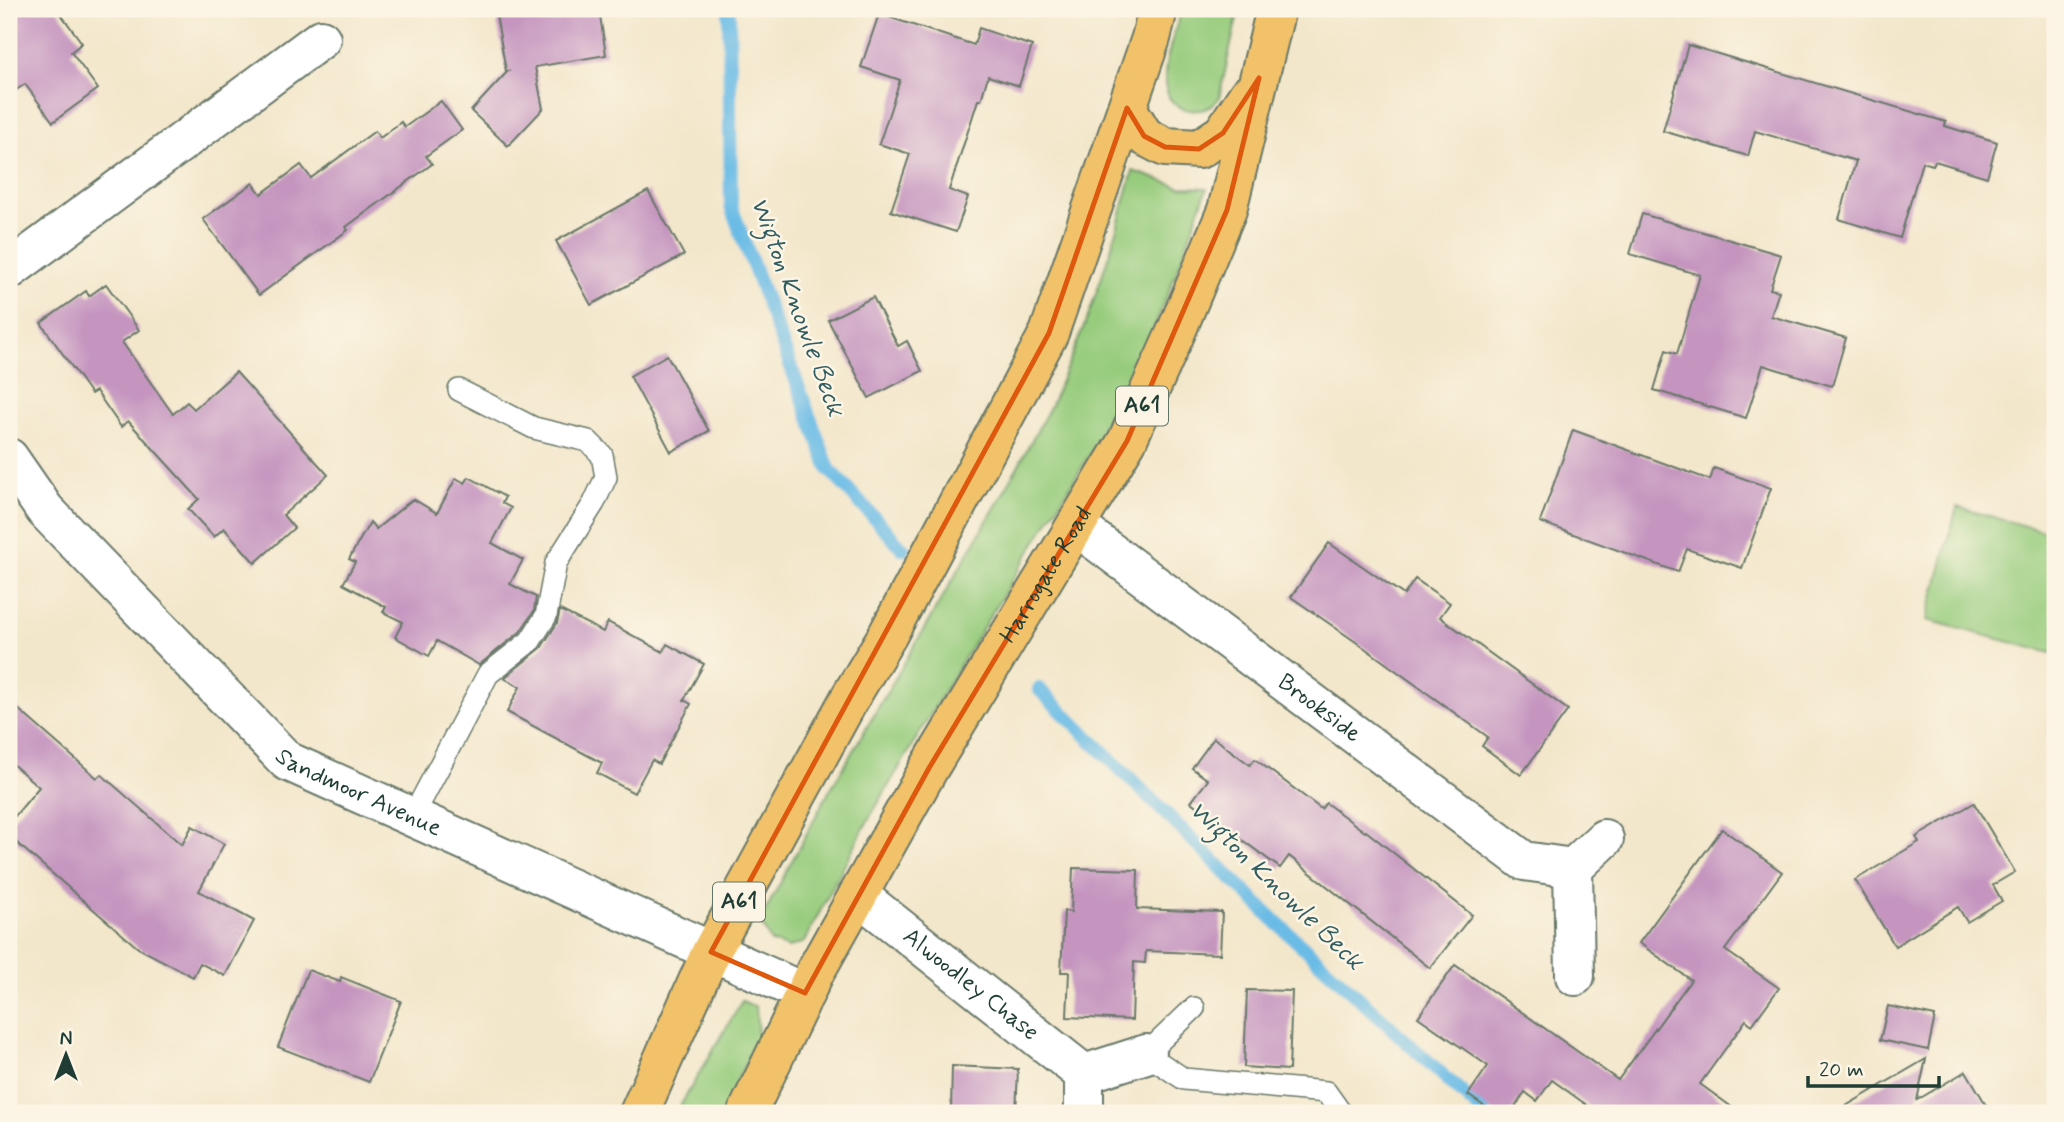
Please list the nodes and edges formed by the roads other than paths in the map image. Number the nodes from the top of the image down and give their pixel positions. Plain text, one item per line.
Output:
1 (1158, 9) edge
2 (1276, 9) edge
3 (321, 39) dead end
4 (1259, 78) junction
5 (1127, 108) junction
6 (9, 270) edge
7 (458, 390) dead end
8 (9, 458) edge
9 (1076, 526) junction
10 (412, 818) junction
11 (1604, 839) dead end
12 (1573, 867) junction
13 (858, 895) junction
14 (711, 952) junction
15 (1575, 976) dead end
16 (805, 993) junction
17 (1194, 1008) dead end
18 (1146, 1054) junction
19 (1084, 1074) junction
20 (639, 1113) edge
21 (747, 1113) edge
22 (1084, 1113) edge
23 (1341, 1113) edge

1 - 5 highway, A61
2 - 4 highway, Harrogate Road / A61
3 - 6 street
4 - 5 highway, A61
4 - 9 highway, Harrogate Road / A61
5 - 14 highway, A61
7 - 10 lane
8 - 10 street, Sandmoor Avenue
9 - 12 street, Brookside
9 - 13 highway, Harrogate Road / A61
10 - 14 street, Sandmoor Avenue
11 - 12 street
12 - 15 street
13 - 16 highway, Harrogate Road / A61
13 - 19 street, Alwoodley Chase
14 - 16 street, Sandmoor Avenue
14 - 20 highway, A61
16 - 21 highway, Harrogate Road / A61
17 - 18 lane
18 - 19 street
18 - 23 lane
19 - 22 street

